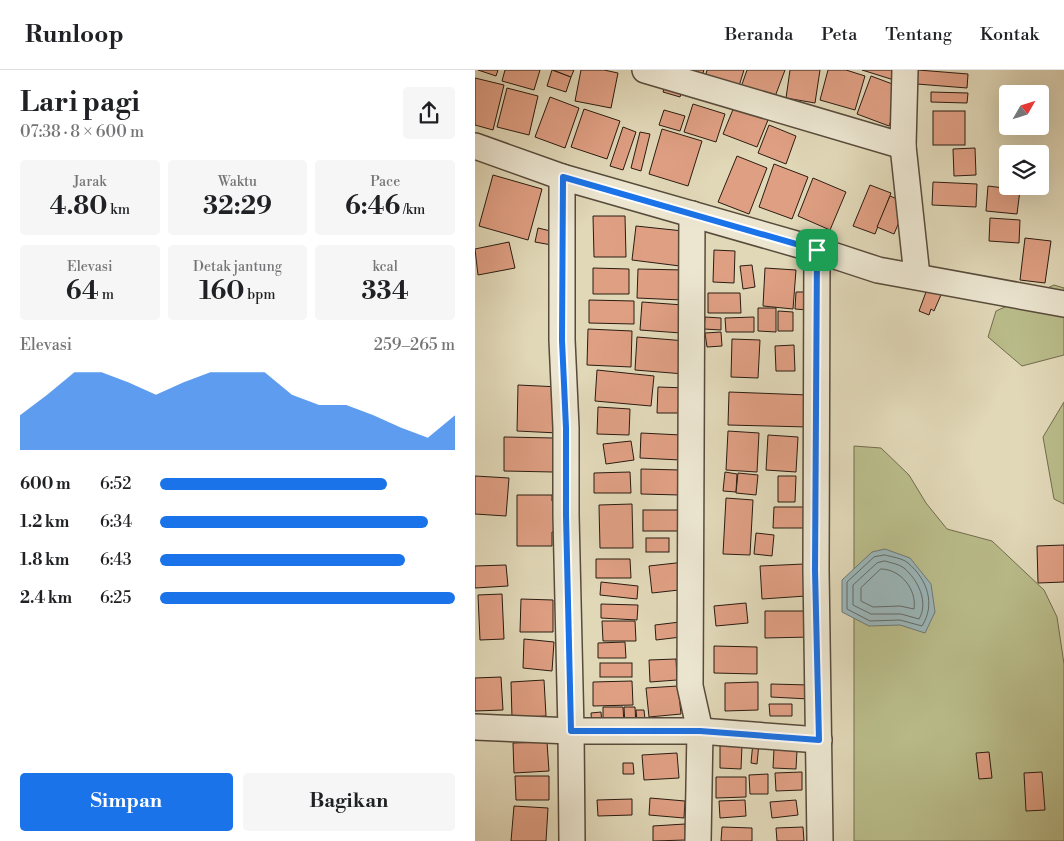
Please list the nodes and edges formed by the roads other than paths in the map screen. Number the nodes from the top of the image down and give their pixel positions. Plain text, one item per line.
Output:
1 (645, 70) edge
2 (905, 70) edge
3 (475, 146) edge
4 (903, 146) junction
5 (563, 177) junction
6 (692, 214) junction
7 (817, 250) junction
8 (917, 276) junction
9 (1064, 304) edge
10 (475, 727) edge
11 (571, 731) junction
12 (700, 731) junction
13 (819, 740) junction
14 (572, 841) edge
15 (698, 841) edge
16 (820, 841) edge

1 - 4 street
2 - 4 street
3 - 5 street
4 - 8 street
5 - 6 street
5 - 11 street
6 - 7 street
6 - 12 street
7 - 8 street
7 - 13 street
8 - 9 street
10 - 11 street
11 - 12 street
11 - 14 street
12 - 13 street
12 - 15 street
13 - 16 street

